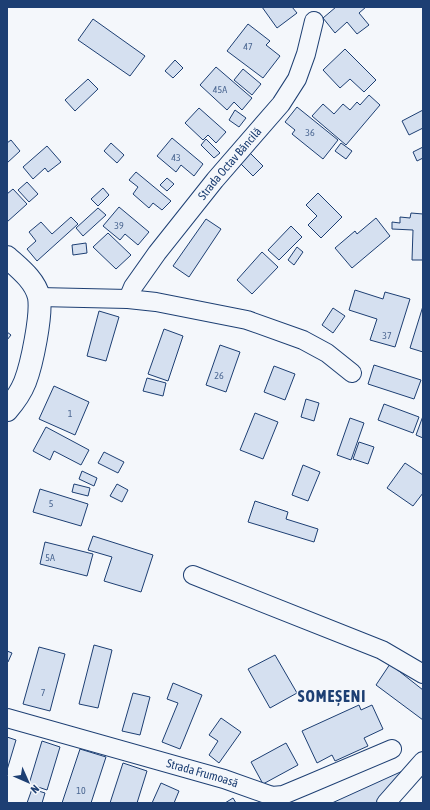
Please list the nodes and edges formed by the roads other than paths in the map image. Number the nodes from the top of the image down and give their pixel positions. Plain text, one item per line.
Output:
1 (314, 21) dead end
2 (7, 257) edge
3 (38, 297) junction
4 (128, 299) junction
5 (352, 373) dead end
6 (7, 410) edge
7 (193, 575) dead end
8 (423, 674) edge
9 (7, 718) edge
10 (392, 749) dead end
11 (423, 761) edge
12 (386, 803) edge

1 - 4 street, Strada Octav Băncilă
2 - 3 street
3 - 4 street
3 - 6 street
4 - 5 street
7 - 8 street
9 - 10 street, Strada Frumoasă
11 - 12 street

